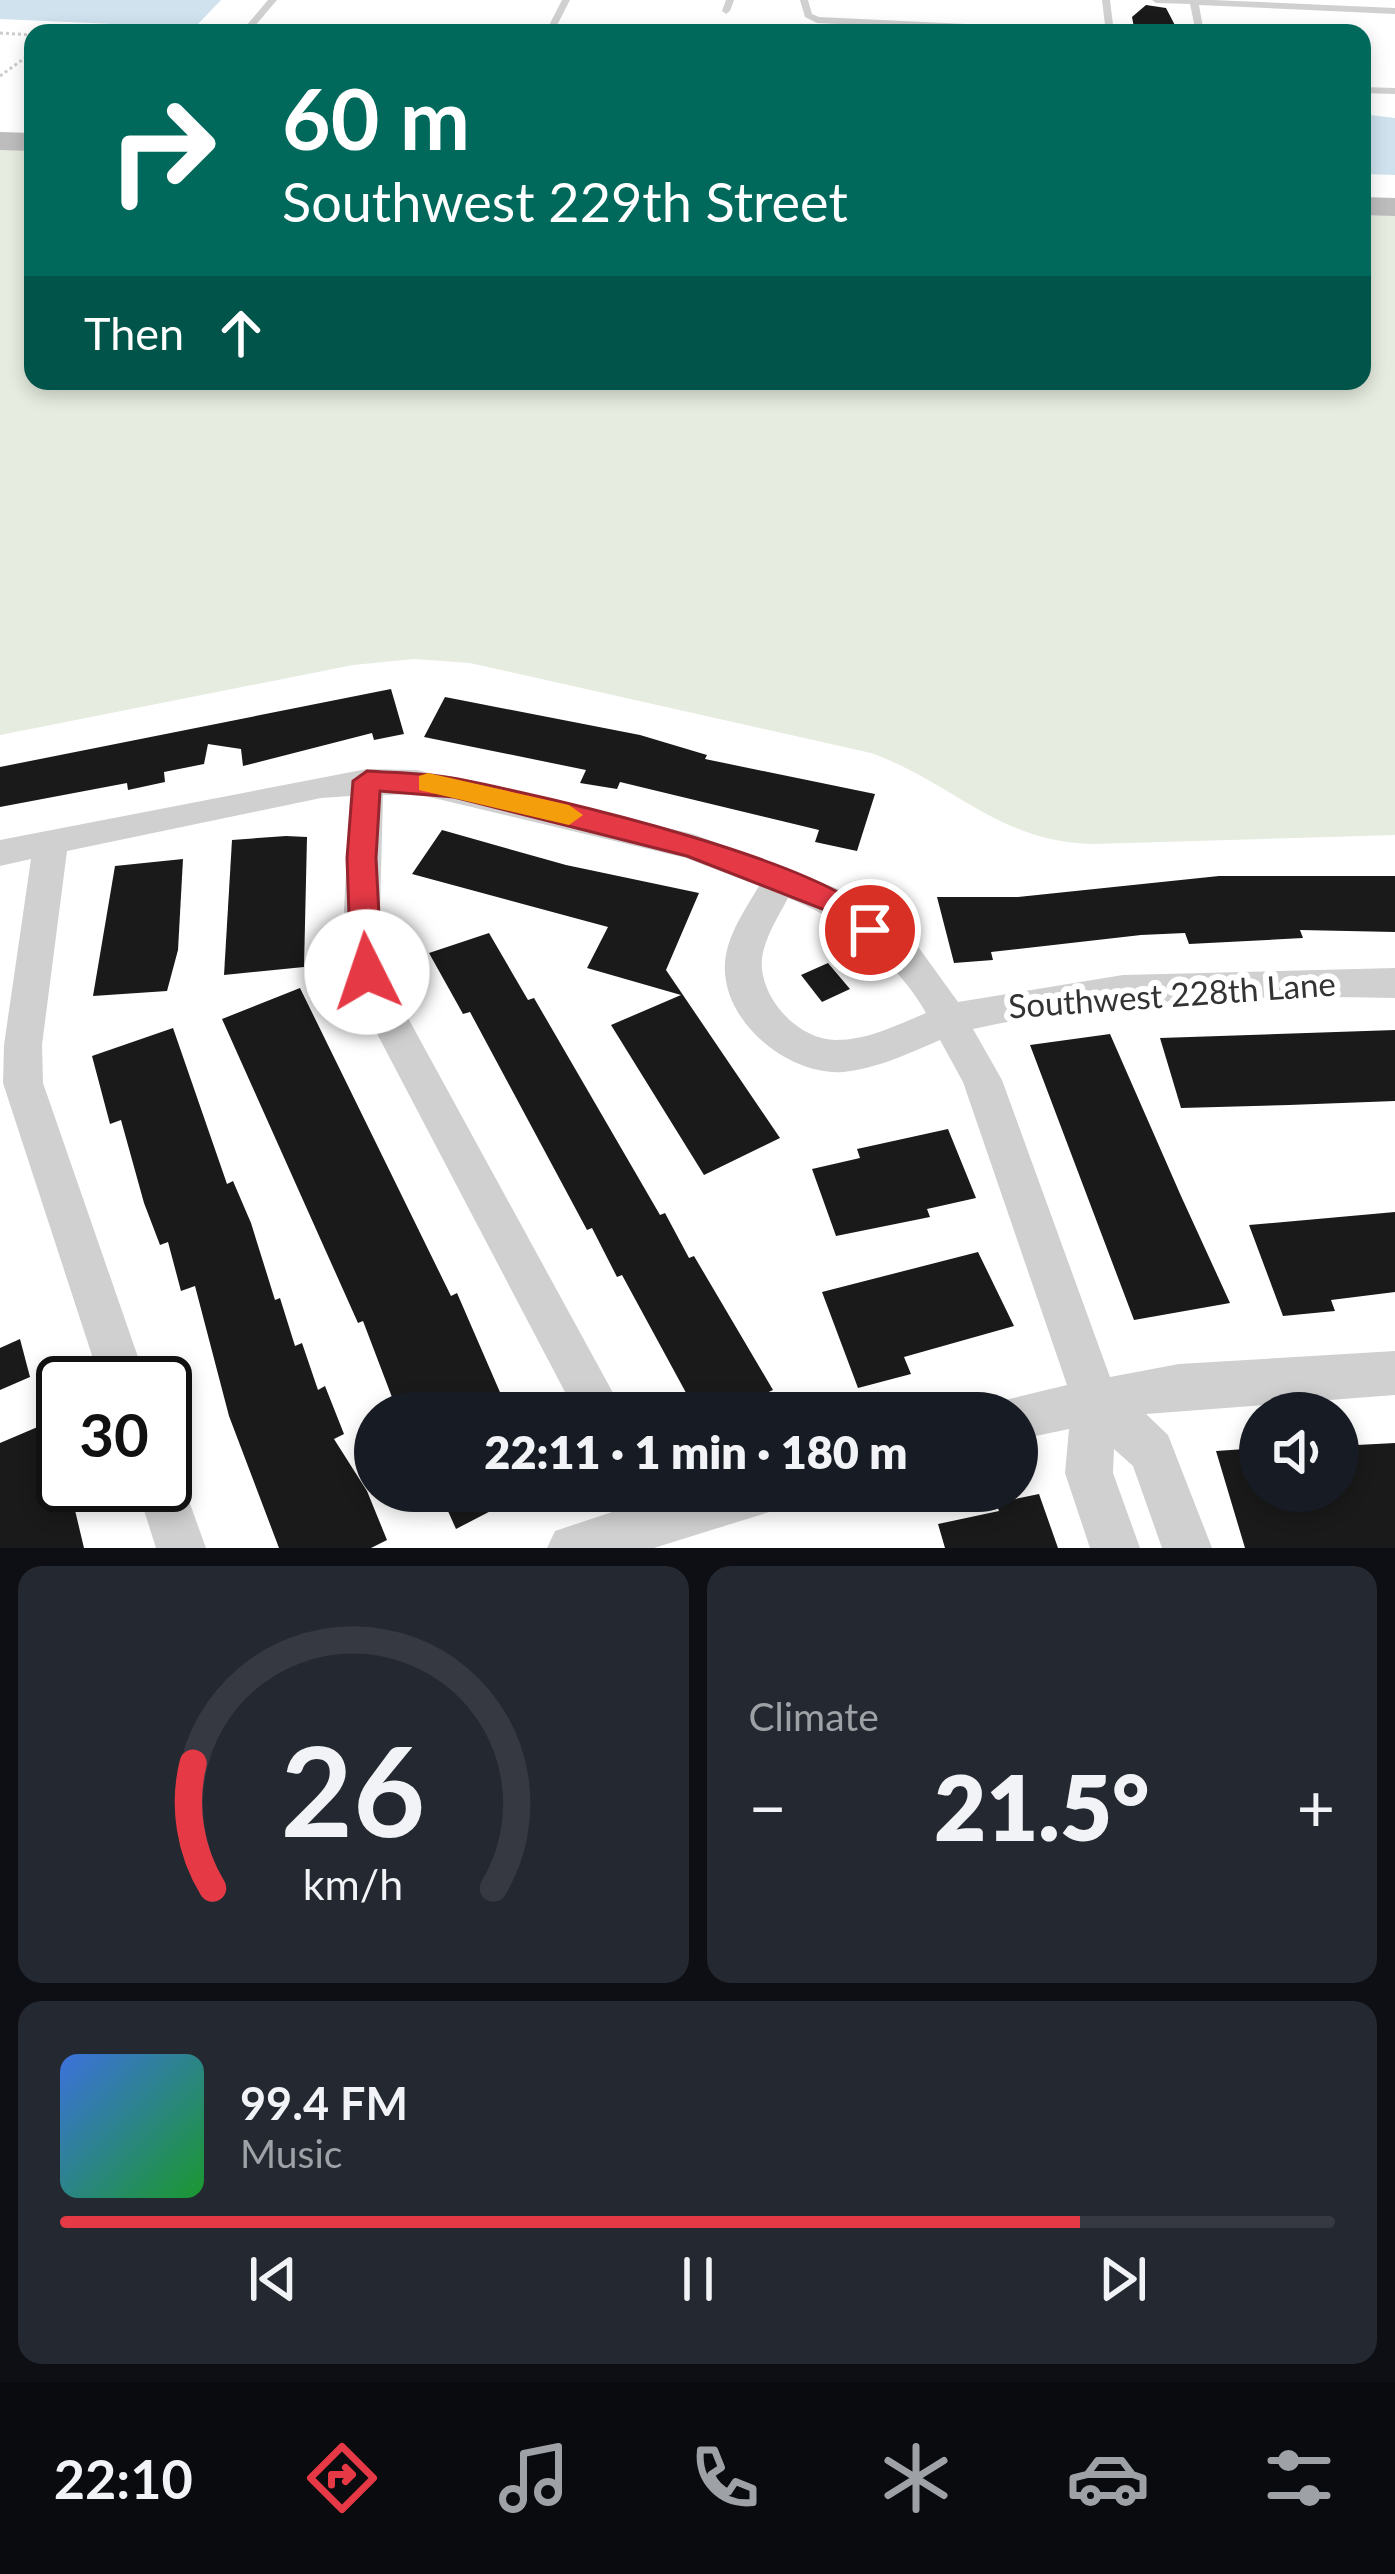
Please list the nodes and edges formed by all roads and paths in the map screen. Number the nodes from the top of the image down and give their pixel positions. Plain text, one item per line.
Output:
1 (273, 0) edge
2 (804, 0) edge
3 (1156, 0) edge
4 (1194, 2) edge
5 (1312, 3) edge
6 (1395, 11) edge
7 (252, 24) edge
8 (902, 24) edge
9 (367, 781) junction
10 (51, 842) junction
11 (0, 853) edge
12 (780, 880) junction
13 (1395, 983) edge
14 (950, 1019) junction
15 (115, 1356) edge
16 (1395, 1372) edge
17 (590, 1392) edge
18 (1095, 1400) junction
19 (1038, 1412) edge
20 (169, 1512) edge
21 (630, 1512) edge
22 (182, 1548) edge
23 (572, 1548) edge
24 (1115, 1548) edge
25 (1187, 1548) edge

1 - 7 lane
2 - 8 lane
3 - 4 lane
4 - 5 lane
5 - 6 lane
9 - 10 street
9 - 12 street
9 - 17 street
10 - 11 street
10 - 15 street
12 - 14 street
12 - 14 street, Southwest 228th Lane
13 - 14 street, Southwest 228th Lane
14 - 18 street
16 - 18 street
18 - 19 street
18 - 24 street
18 - 25 street
20 - 22 street
21 - 23 street

